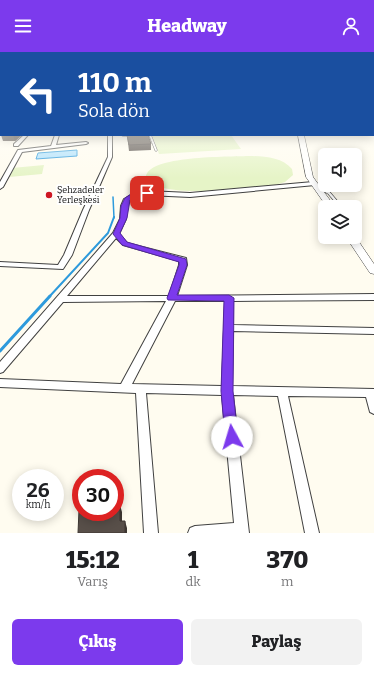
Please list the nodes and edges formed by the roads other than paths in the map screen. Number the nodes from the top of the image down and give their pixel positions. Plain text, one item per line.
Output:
1 (25, 136) edge
2 (57, 136) edge
3 (110, 136) edge
4 (150, 136) edge
5 (301, 136) edge
6 (86, 143) dead end
7 (16, 145) dead end
8 (53, 146) junction
9 (156, 150) dead end
10 (313, 184) junction
11 (0, 187) edge
12 (327, 200) edge
13 (336, 200) edge
14 (116, 234) junction
15 (356, 244) edge
16 (0, 264) edge
17 (374, 271) edge
18 (374, 296) edge
19 (172, 298) junction
20 (229, 298) junction
21 (60, 300) junction
22 (228, 328) junction
23 (374, 331) edge
24 (0, 369) edge
25 (0, 383) edge
26 (125, 387) junction
27 (141, 389) junction
28 (227, 391) junction
29 (282, 391) junction
30 (372, 393) edge
31 (374, 409) edge
32 (242, 531) edge
33 (152, 533) edge
34 (195, 533) edge
35 (312, 533) edge

1 - 7 street
2 - 8 street
3 - 16 street
4 - 9 lane
5 - 10 street
6 - 8 street
8 - 11 street
10 - 12 street
10 - 13 lane
10 - 14 street
14 - 19 street
14 - 21 street
15 - 17 street
18 - 20 street
19 - 20 street
19 - 21 street
19 - 26 street
20 - 22 street
21 - 24 street
22 - 23 street
22 - 28 street
25 - 26 street
26 - 27 street
27 - 28 street
27 - 33 street
28 - 29 street
28 - 32 street
29 - 30 street
29 - 35 street
30 - 31 street
32 - 34 street

